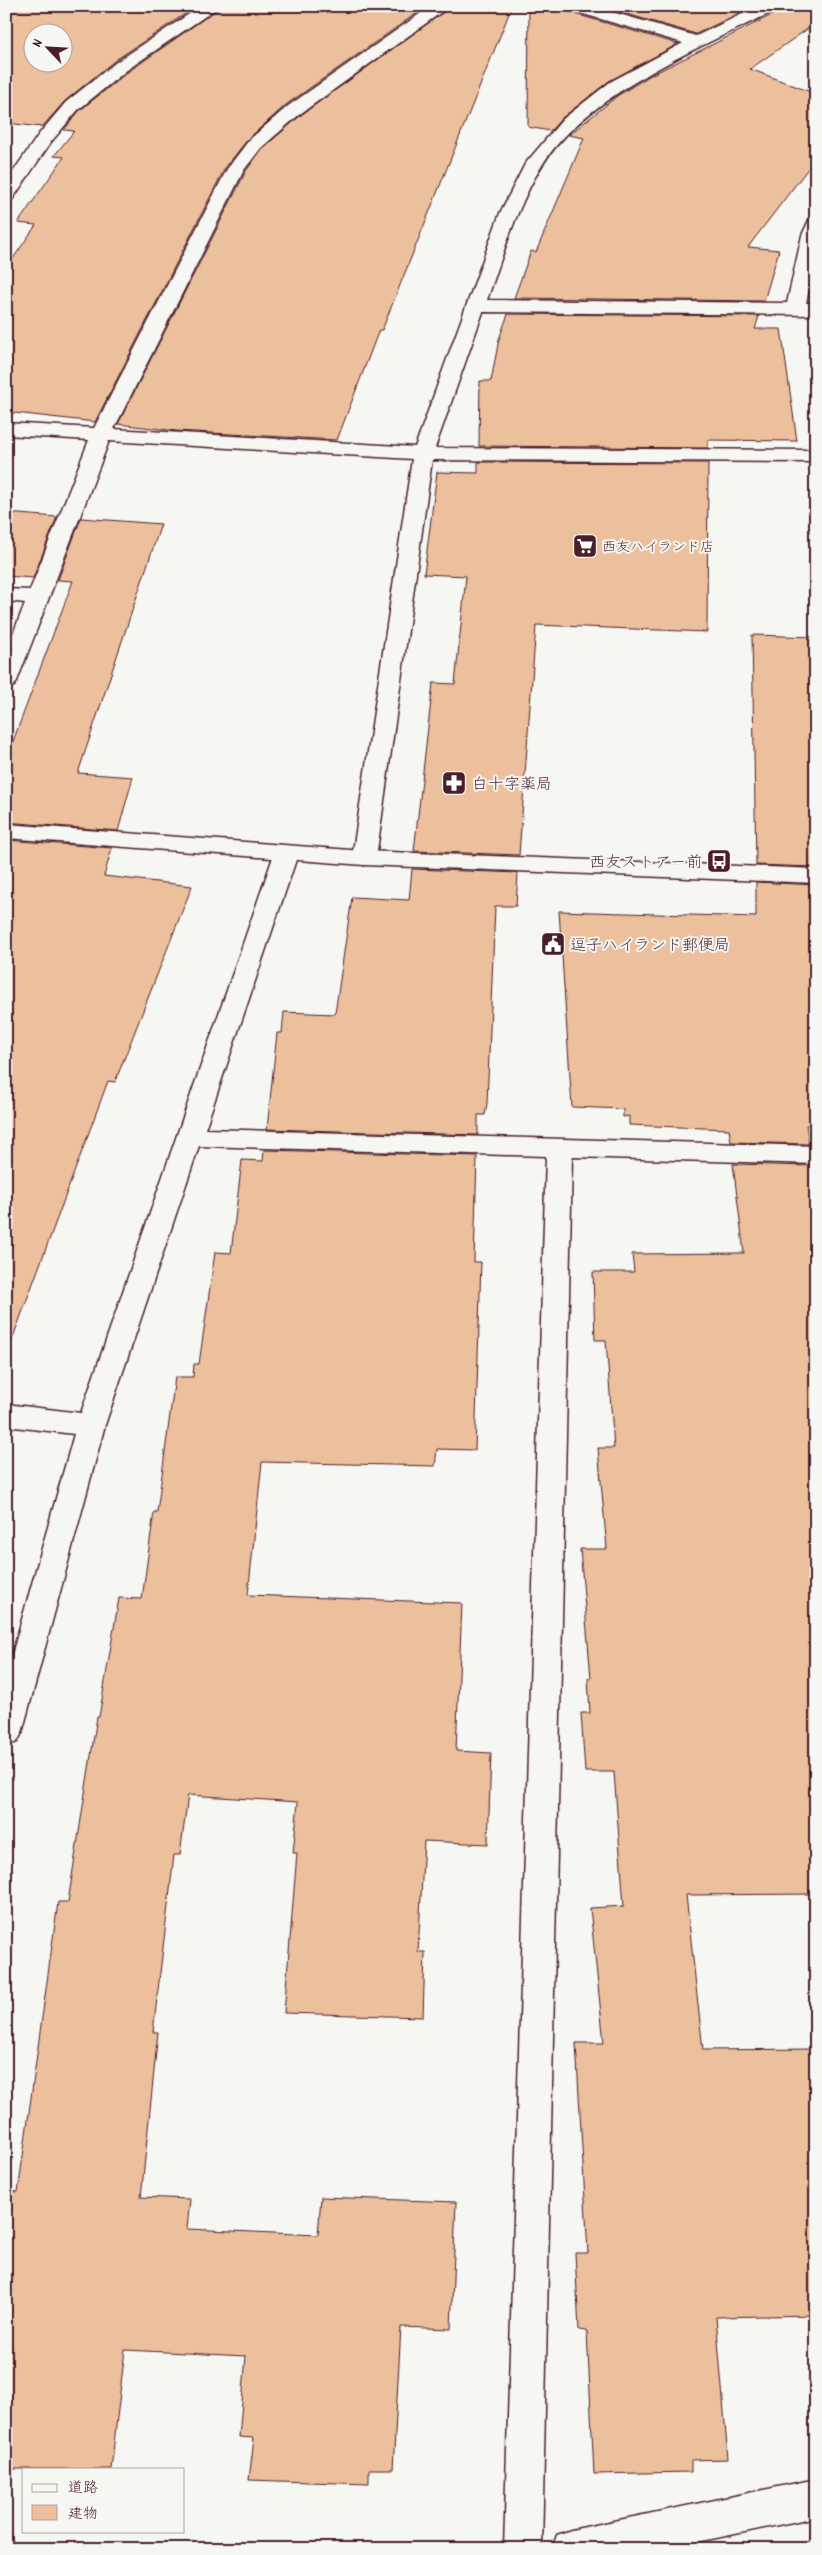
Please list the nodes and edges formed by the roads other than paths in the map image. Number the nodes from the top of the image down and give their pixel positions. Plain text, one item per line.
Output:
1 (212, 6) edge
2 (442, 6) edge
3 (572, 6) edge
4 (774, 6) edge
5 (697, 42) junction
6 (6, 196) edge
7 (816, 222) edge
8 (476, 306) junction
9 (794, 309) junction
10 (816, 310) edge
11 (6, 428) edge
12 (101, 435) junction
13 (422, 454) junction
14 (816, 456) edge
15 (6, 595) edge
16 (38, 597) junction
17 (6, 681) edge
18 (6, 831) edge
19 (286, 854) junction
20 (364, 858) junction
21 (816, 876) edge
22 (191, 1137) junction
23 (559, 1149) junction
24 (816, 1155) edge
25 (6, 1415) edge
26 (91, 1425) junction
27 (6, 1733) edge
28 (816, 2498) edge
29 (523, 2549) edge
30 (571, 2549) edge

1 - 6 street
2 - 12 street
3 - 5 street
4 - 5 street
5 - 8 street
7 - 9 street
8 - 9 street
8 - 13 street
9 - 10 street
11 - 12 street
12 - 13 street
12 - 16 street
13 - 14 street
13 - 20 street
15 - 16 street
16 - 17 street
18 - 19 street
19 - 20 street
19 - 22 street
20 - 21 street
22 - 23 street
22 - 26 street
23 - 24 street
23 - 29 street
25 - 26 street
26 - 27 street
28 - 30 street

